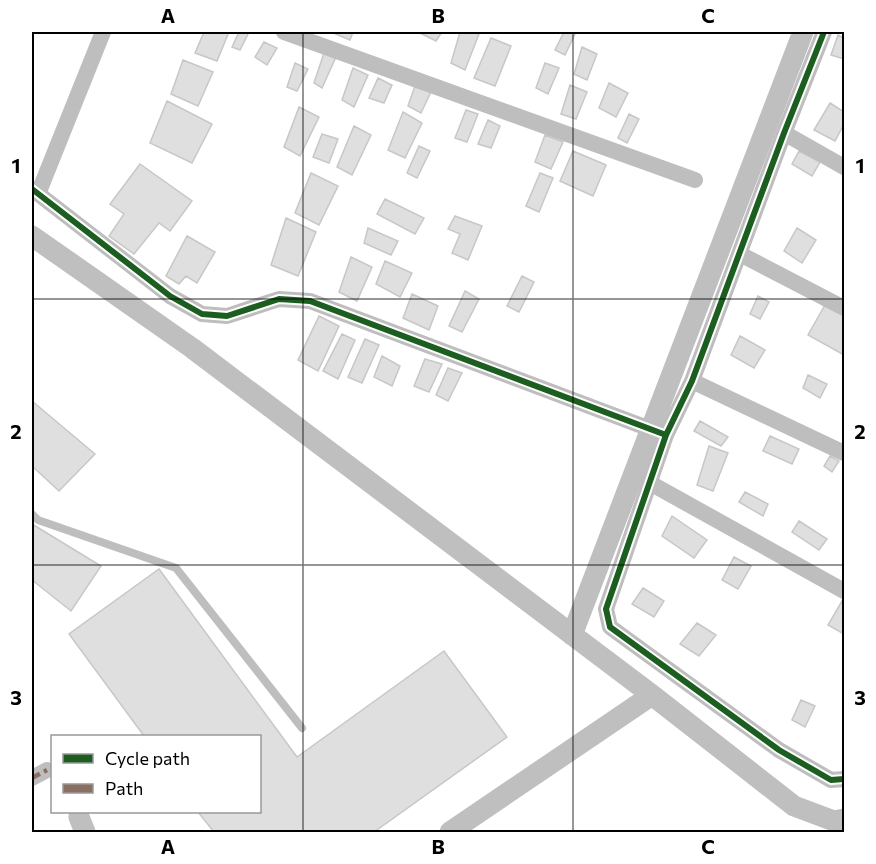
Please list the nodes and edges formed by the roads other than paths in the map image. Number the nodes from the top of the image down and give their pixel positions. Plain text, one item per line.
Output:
1 (103, 32) edge
2 (284, 32) edge
3 (824, 32) edge
4 (784, 133) junction
5 (844, 167) edge
6 (695, 180) dead end
7 (35, 192) edge
8 (740, 254) junction
9 (844, 308) edge
10 (692, 381) junction
11 (663, 434) junction
12 (844, 453) edge
13 (650, 483) junction
14 (32, 513) edge
15 (844, 591) edge
16 (302, 728) dead end
17 (46, 770) dead end
18 (32, 778) edge
19 (844, 779) edge

1 - 7 street
2 - 6 street
3 - 4 street
4 - 5 street
4 - 8 street
7 - 11 street
8 - 9 street
8 - 10 street
10 - 11 street
10 - 12 street
11 - 13 street
13 - 15 street
13 - 19 street
14 - 16 lane
17 - 18 street

